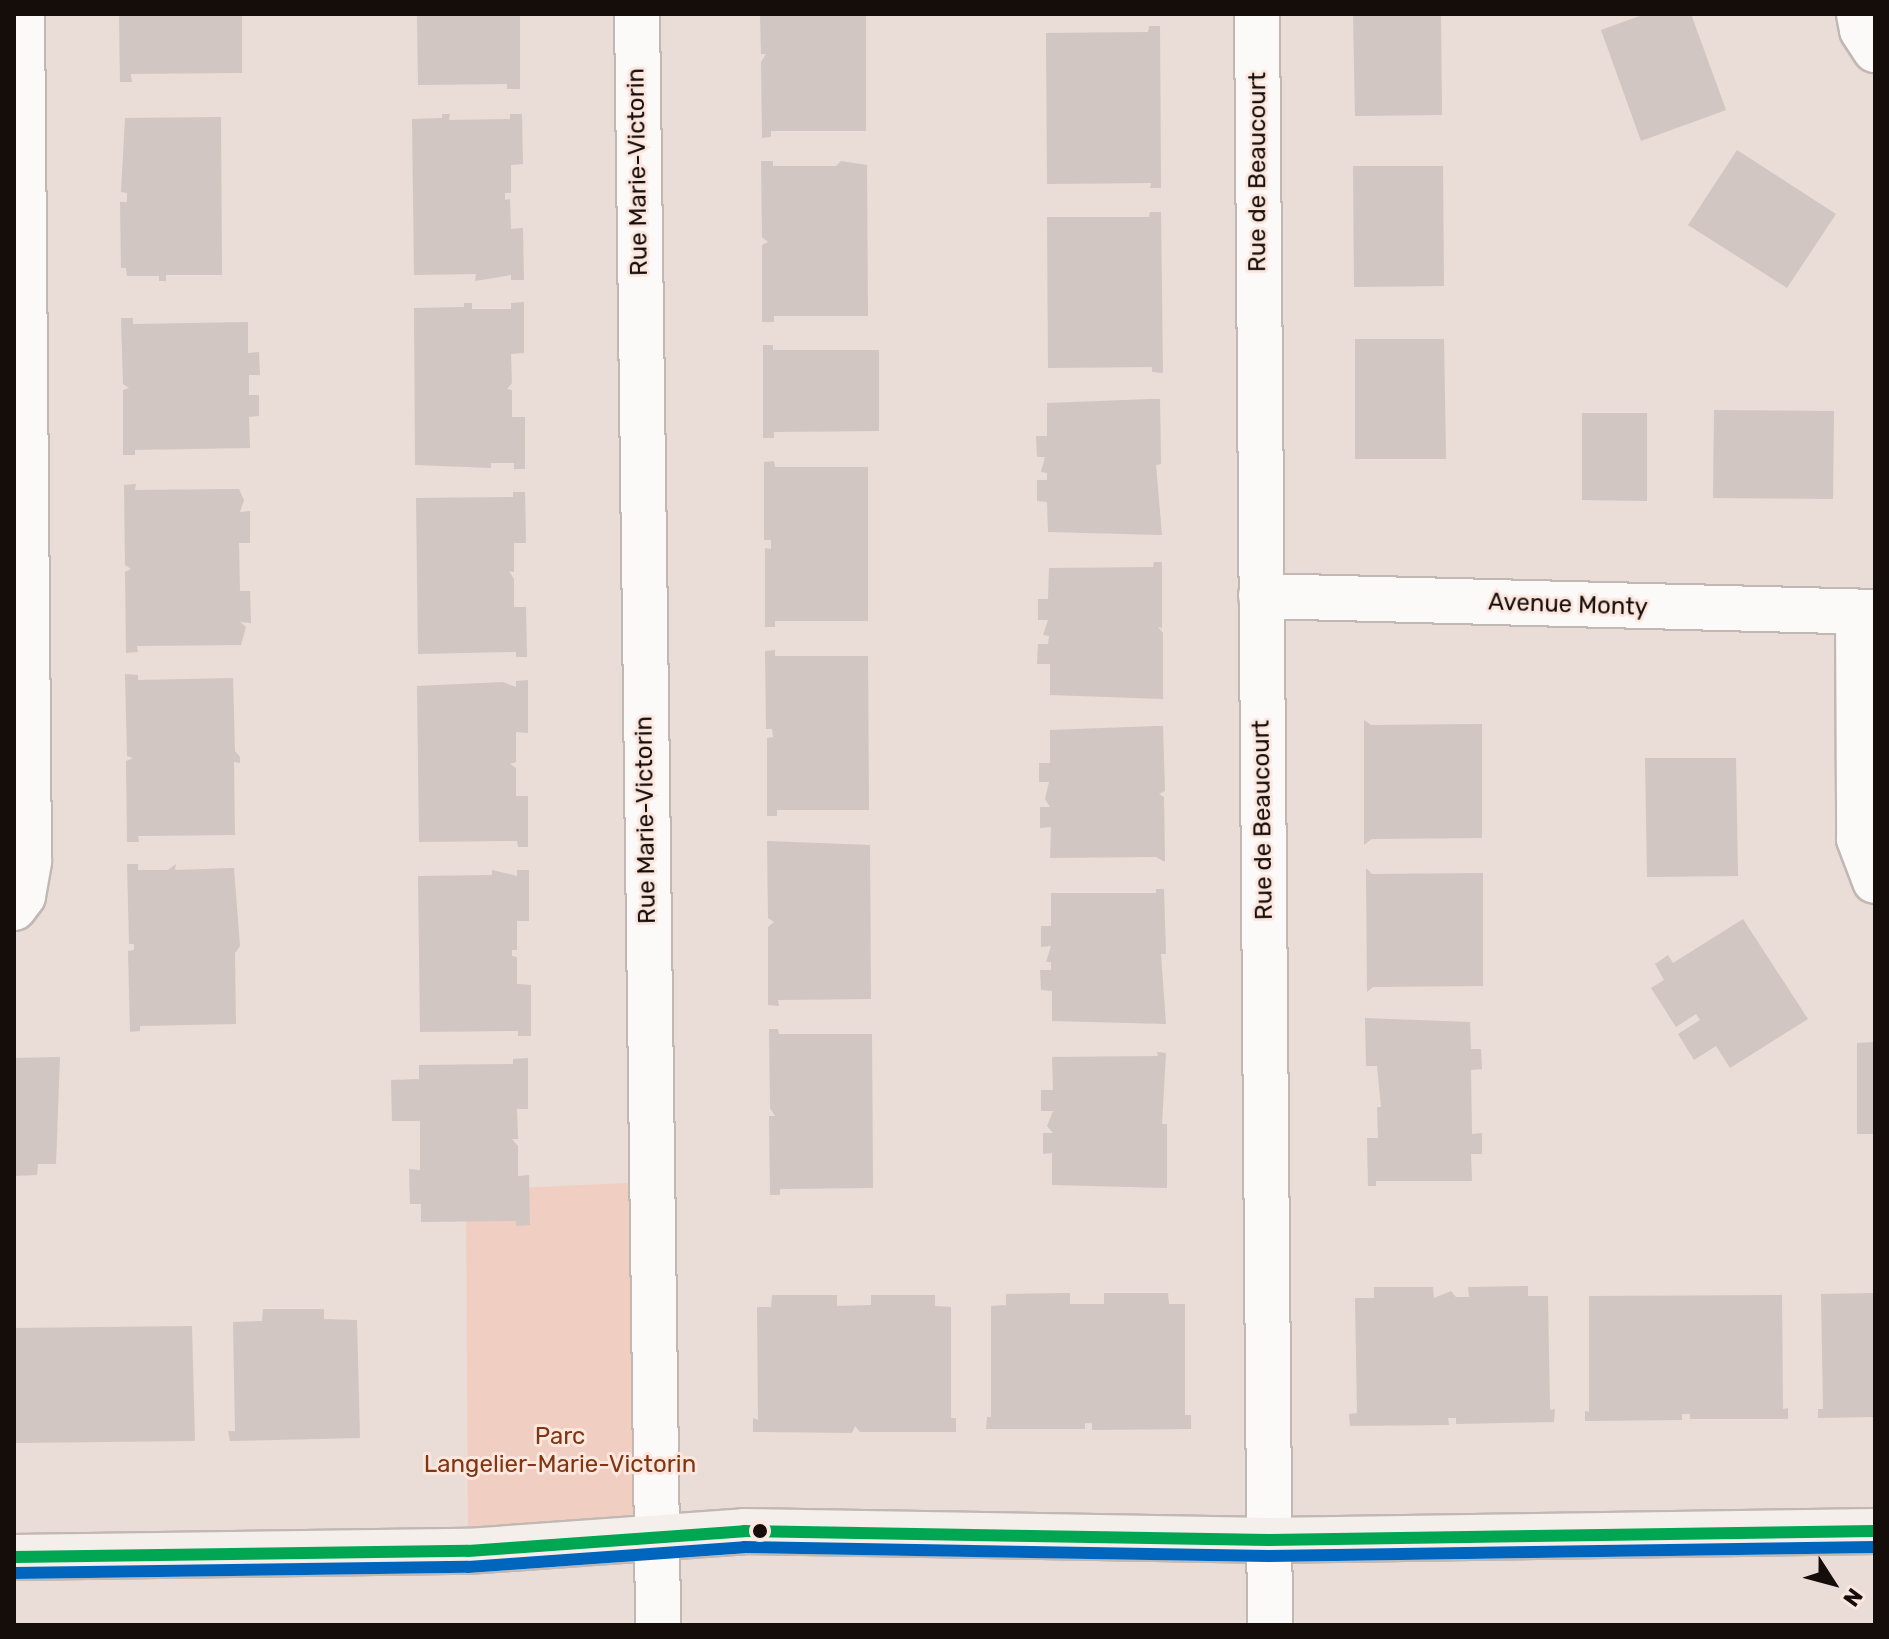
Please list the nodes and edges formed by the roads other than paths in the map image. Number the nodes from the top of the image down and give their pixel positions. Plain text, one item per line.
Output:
1 (22, 14) edge
2 (637, 14) edge
3 (1257, 14) edge
4 (1859, 14) edge
5 (1875, 50) edge
6 (1261, 596) junction
7 (1866, 612) edge
8 (1875, 881) edge
9 (14, 908) edge
10 (1875, 1531) edge
11 (657, 1539) junction
12 (1269, 1540) junction
13 (14, 1557) edge
14 (658, 1625) edge
15 (1270, 1625) edge

1 - 9 street
2 - 11 street, Rue Marie-Victorin
3 - 6 street, Rue de Beaucourt
4 - 5 street
6 - 7 street, Avenue Monty
6 - 12 street, Rue de Beaucourt
7 - 8 street
10 - 12 main road
11 - 12 main road
11 - 13 main road
11 - 14 street, Rue Marie-Victorin
12 - 15 street, Rue de Beaucourt

